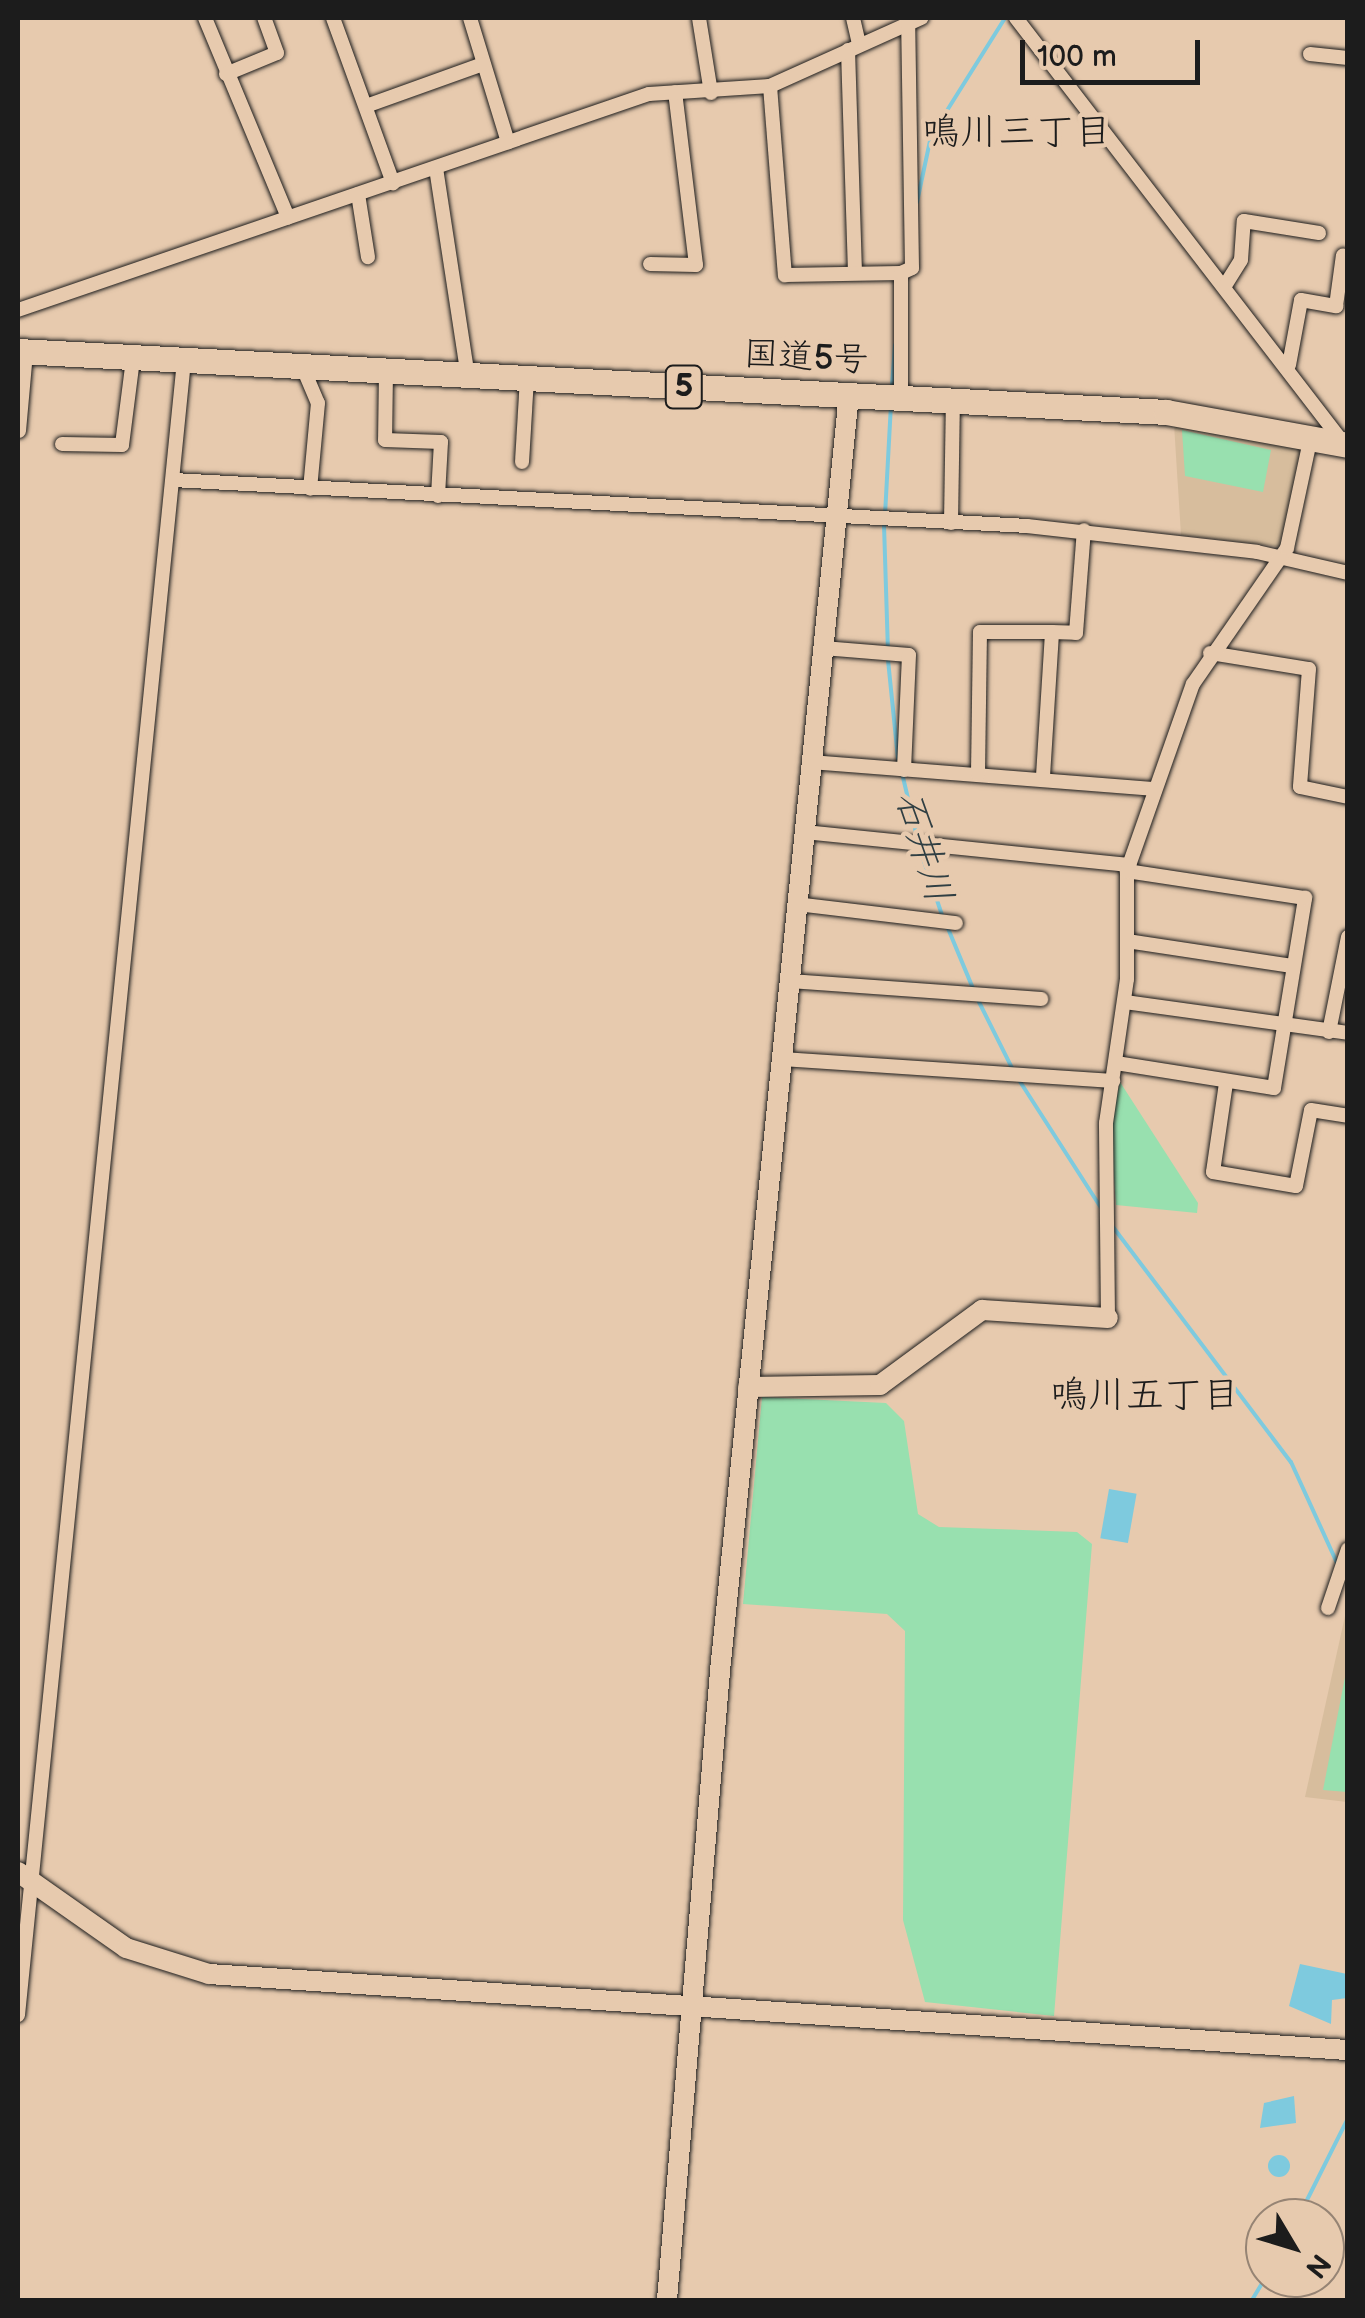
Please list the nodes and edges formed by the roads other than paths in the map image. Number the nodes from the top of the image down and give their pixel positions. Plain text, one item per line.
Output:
1 (205, 18) edge
2 (264, 18) edge
3 (333, 18) edge
4 (470, 18) edge
5 (700, 18) edge
6 (853, 18) edge
7 (1016, 18) edge
8 (914, 21) edge
9 (854, 48) junction
10 (1310, 54) dead end
11 (1348, 58) edge
12 (483, 64) junction
13 (226, 74) junction
14 (770, 86) junction
15 (676, 92) junction
16 (711, 93) junction
17 (366, 106) junction
18 (508, 142) junction
19 (436, 168) junction
20 (393, 182) junction
21 (358, 194) junction
22 (288, 217) junction
23 (1319, 233) dead end
24 (1343, 255) dead end
25 (368, 257) dead end
26 (650, 264) dead end
27 (855, 272) junction
28 (901, 273) junction
29 (1226, 284) junction
30 (18, 310) edge
31 (22, 351) edge
32 (133, 359) junction
33 (184, 360) junction
34 (1289, 365) junction
35 (304, 368) junction
36 (386, 372) junction
37 (468, 377) junction
38 (527, 378) junction
39 (850, 395) junction
40 (901, 398) junction
41 (953, 401) junction
42 (18, 430) edge
43 (1310, 436) junction
44 (62, 444) dead end
45 (1346, 445) edge
46 (522, 462) dead end
47 (173, 480) junction
48 (310, 489) junction
49 (438, 496) junction
50 (836, 520) junction
51 (951, 522) junction
52 (1084, 530) junction
53 (1282, 558) junction
54 (1348, 573) edge
55 (1052, 632) junction
56 (824, 648) junction
57 (1210, 652) junction
58 (812, 762) junction
59 (904, 770) junction
60 (978, 774) junction
61 (1043, 776) junction
62 (1154, 789) junction
63 (1348, 797) edge
64 (804, 832) junction
65 (1128, 868) junction
66 (796, 904) junction
67 (956, 922) dead end
68 (1348, 937) edge
69 (1127, 941) junction
70 (1292, 966) junction
71 (790, 980) junction
72 (1041, 999) dead end
73 (1125, 1002) junction
74 (1282, 1027) junction
75 (1329, 1032) junction
76 (1348, 1033) edge
77 (782, 1059) junction
78 (1116, 1063) junction
79 (1113, 1080) junction
80 (1226, 1083) junction
81 (1348, 1116) edge
82 (1108, 1318) joint
83 (748, 1386) junction
84 (1348, 1549) edge
85 (1328, 1608) dead end
86 (22, 1874) edge
87 (697, 2011) junction
88 (18, 2015) edge
89 (1348, 2050) edge
90 (667, 2300) edge

1 - 13 street
2 - 13 street
3 - 17 street
4 - 12 street
5 - 16 street
6 - 9 street
7 - 29 street
8 - 9 street
8 - 28 street
9 - 14 street
9 - 27 street
10 - 11 street
12 - 17 street
12 - 18 street
13 - 22 street
14 - 16 street
14 - 27 street
15 - 16 street
15 - 18 street
15 - 26 street
17 - 20 street
18 - 19 street
19 - 20 street
19 - 37 street
20 - 21 street
21 - 22 street
21 - 25 street
22 - 30 street
23 - 29 street
24 - 34 street
27 - 28 street
28 - 40 street
29 - 34 street
31 - 32 highway, 国道5号 / 5
31 - 42 street
32 - 33 highway, 国道5号 / 5
32 - 44 street
33 - 35 highway, 国道5号 / 5
33 - 47 street
34 - 45 street
35 - 36 highway, 国道5号 / 5
35 - 48 street
36 - 37 highway, 国道5号 / 5
36 - 49 street
37 - 38 highway, 国道5号 / 5
38 - 39 highway, 国道5号 / 5
38 - 46 street
39 - 40 highway, 国道5号 / 5
39 - 50 street
40 - 41 highway, 国道5号 / 5
41 - 43 highway, 国道5号 / 5
41 - 51 street
43 - 45 highway, 国道5号 / 5
43 - 53 street
47 - 48 street
47 - 86 street
48 - 49 street
49 - 50 street
50 - 51 street
50 - 56 street
51 - 52 street
52 - 53 street
52 - 55 street
53 - 54 street
53 - 57 street
55 - 60 street
55 - 61 street
56 - 58 street
56 - 59 street
57 - 62 street
57 - 63 street
58 - 59 street
58 - 64 street
59 - 60 street
60 - 61 street
61 - 62 street
62 - 65 street
64 - 65 street
64 - 66 street
65 - 69 street
65 - 70 street
66 - 67 street
66 - 71 street
68 - 75 street
69 - 70 street
69 - 73 street
70 - 74 street
71 - 72 street
71 - 77 street
73 - 74 street
73 - 78 street
74 - 75 street
74 - 80 street
75 - 76 street
77 - 79 street
77 - 83 street
78 - 79 street
78 - 80 street
79 - 82 street
80 - 81 street
82 - 83 street
83 - 87 street
84 - 85 street
86 - 87 street
86 - 88 street
87 - 89 street
87 - 90 street

